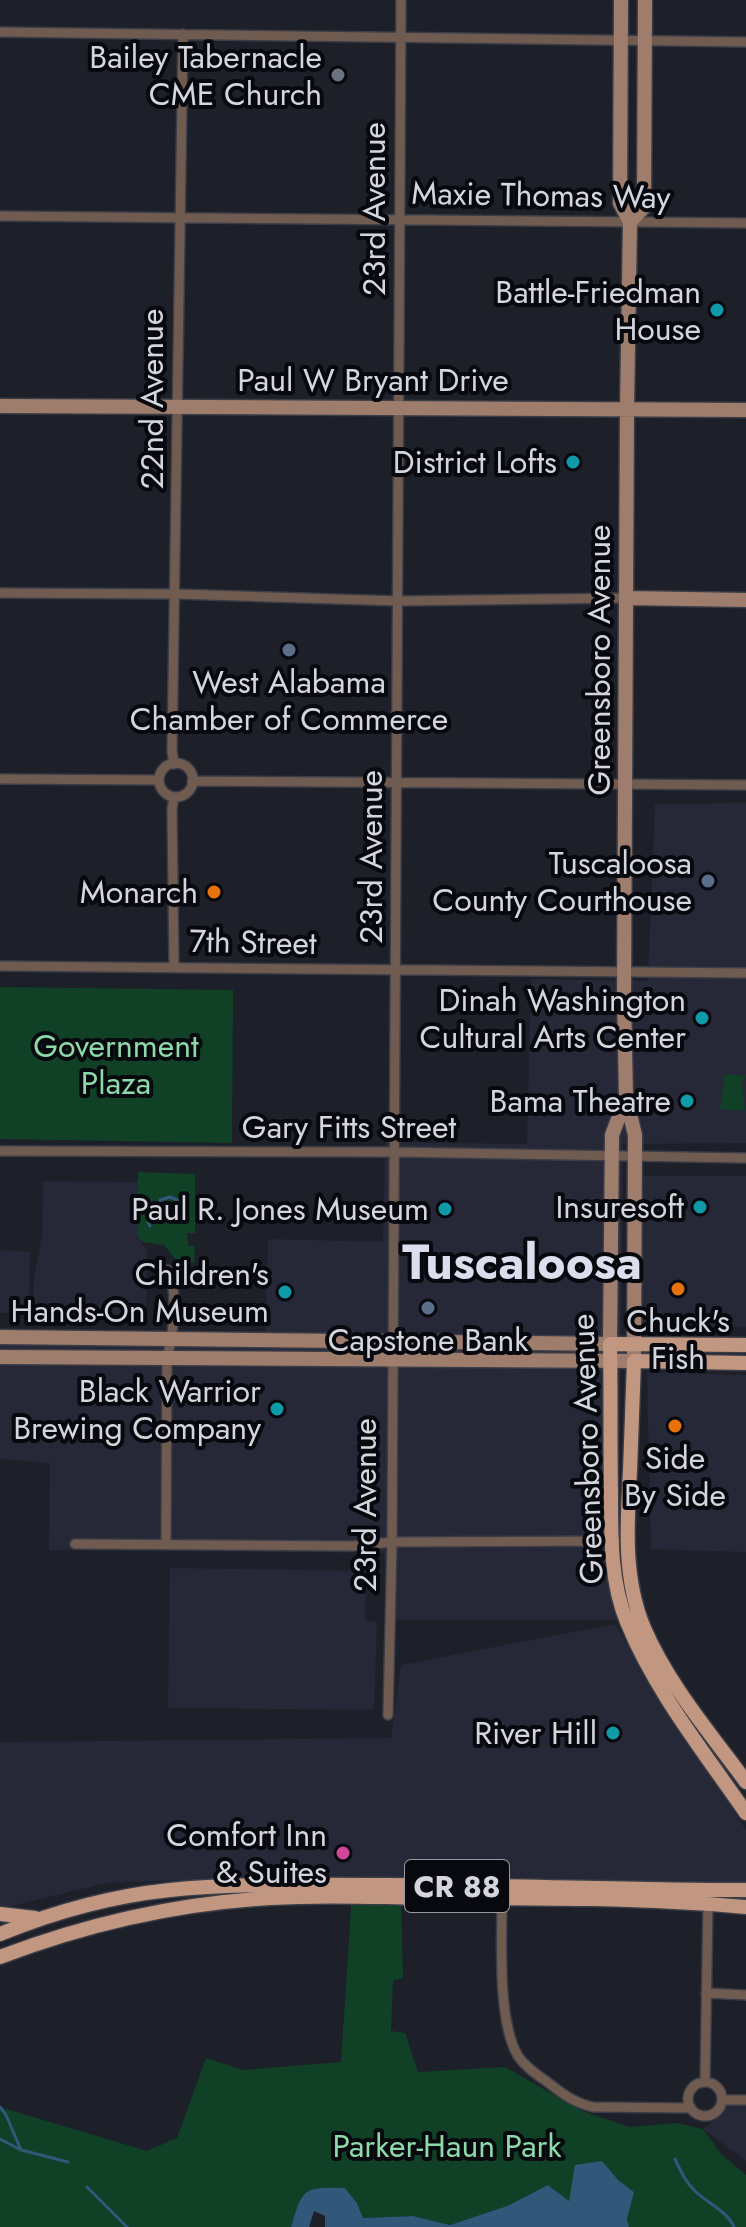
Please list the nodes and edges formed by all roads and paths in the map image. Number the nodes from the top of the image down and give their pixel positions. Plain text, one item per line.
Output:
1 (401, 0) edge
2 (621, 0) edge
3 (645, 0) edge
4 (0, 32) edge
5 (183, 34) junction
6 (401, 38) junction
7 (621, 41) junction
8 (644, 41) junction
9 (746, 42) edge
10 (0, 216) edge
11 (179, 219) junction
12 (400, 220) junction
13 (630, 222) junction
14 (746, 223) edge
15 (0, 406) edge
16 (178, 408) junction
17 (398, 408) junction
18 (627, 409) junction
19 (746, 410) edge
20 (0, 593) edge
21 (176, 594) junction
22 (628, 598) junction
23 (746, 600) edge
24 (399, 601) junction
25 (174, 764) junction
26 (0, 779) edge
27 (159, 780) junction
28 (192, 781) junction
29 (398, 781) junction
30 (626, 783) junction
31 (746, 785) edge
32 (174, 797) junction
33 (0, 966) edge
34 (174, 967) junction
35 (396, 970) junction
36 (625, 972) junction
37 (746, 973) edge
38 (626, 1098) junction
39 (0, 1151) edge
40 (394, 1152) junction
41 (612, 1155) junction
42 (633, 1155) junction
43 (746, 1158) edge
44 (168, 1270) dead end
45 (0, 1337) edge
46 (171, 1338) junction
47 (392, 1341) junction
48 (610, 1344) junction
49 (633, 1345) junction
50 (746, 1345) edge
51 (0, 1357) edge
52 (167, 1359) junction
53 (392, 1360) junction
54 (610, 1361) junction
55 (634, 1361) junction
56 (746, 1363) edge
57 (392, 1542) junction
58 (619, 1542) junction
59 (75, 1544) dead end
60 (166, 1544) junction
61 (388, 1715) dead end
62 (746, 1782) edge
63 (746, 1813) edge
64 (746, 1890) edge
65 (502, 1898) junction
66 (708, 1904) junction
67 (746, 1907) edge
68 (0, 1914) edge
69 (40, 1918) junction
70 (0, 1934) edge
71 (0, 1957) edge
72 (706, 1993) junction
73 (746, 1995) edge
74 (705, 2082) junction
75 (722, 2100) junction
76 (746, 2100) edge
77 (691, 2108) junction

1 - 6 street, 23rd Avenue
2 - 7 main road, Greensboro Avenue
3 - 8 main road, Greensboro Avenue
4 - 5 street
5 - 6 street
5 - 11 street, 22nd Avenue
6 - 7 street
6 - 12 street, 23rd Avenue
7 - 8 street
7 - 13 main road, Greensboro Avenue
8 - 9 street
8 - 13 main road, Greensboro Avenue
10 - 11 street, Maxie Thomas Way
11 - 12 street, Maxie Thomas Way
11 - 16 street, 22nd Avenue
12 - 13 street, Maxie Thomas Way
12 - 17 street, 23rd Avenue
13 - 14 street, Maxie Thomas Way
13 - 18 main road, Greensboro Avenue
15 - 16 main road, Paul W Bryant Drive
16 - 17 main road, Paul W Bryant Drive
16 - 21 street, 22nd Avenue
17 - 18 main road, Paul W Bryant Drive
17 - 24 street, 23rd Avenue
18 - 19 main road, Paul W Bryant Drive
18 - 22 main road, Greensboro Avenue
20 - 21 street
21 - 24 street
21 - 25 street, 22nd Avenue
22 - 23 main road
22 - 24 street
22 - 30 main road, Greensboro Avenue
24 - 29 street, 23rd Avenue
25 - 27 street
25 - 28 street
26 - 27 street
27 - 32 street
28 - 29 street
28 - 32 street
29 - 30 street
29 - 35 street, 23rd Avenue
30 - 31 street
30 - 36 main road, Greensboro Avenue
32 - 34 street
33 - 34 street, 7th Street
34 - 35 street, 7th Street
35 - 36 street, 7th Street
35 - 40 street, 23rd Avenue
36 - 37 street, 7th Street
36 - 38 main road, Greensboro Avenue
38 - 41 main road, Greensboro Avenue
38 - 42 main road, Greensboro Avenue
39 - 40 street, Gary Fitts Street
40 - 41 street, Gary Fitts Street
40 - 47 street, 23rd Avenue
41 - 42 street, Gary Fitts Street
41 - 48 main road, Greensboro Avenue
42 - 43 street, Gary Fitts Street
42 - 49 main road, Greensboro Avenue
44 - 46 street
45 - 46 main road
46 - 47 main road
46 - 52 street
47 - 48 main road
47 - 53 street, 23rd Avenue
48 - 49 main road
48 - 54 main road, Greensboro Avenue
49 - 50 main road
49 - 55 main road, Greensboro Avenue
51 - 52 main road
52 - 53 main road
52 - 60 street
53 - 54 main road
53 - 57 street, 23rd Avenue
54 - 55 main road
54 - 58 main road, Greensboro Avenue
55 - 56 main road
55 - 58 main road, Greensboro Avenue
57 - 58 street
57 - 60 street
57 - 61 street, 23rd Avenue
58 - 62 main road, Greensboro Avenue
58 - 63 main road, Greensboro Avenue
59 - 60 street
64 - 69 main road, CR 88
65 - 66 main road
65 - 71 main road
65 - 77 street
66 - 67 main road
66 - 72 street
68 - 69 main road
69 - 70 main road, CR 88
72 - 73 street
72 - 74 street
74 - 75 street
74 - 77 street
75 - 76 street
75 - 77 street

